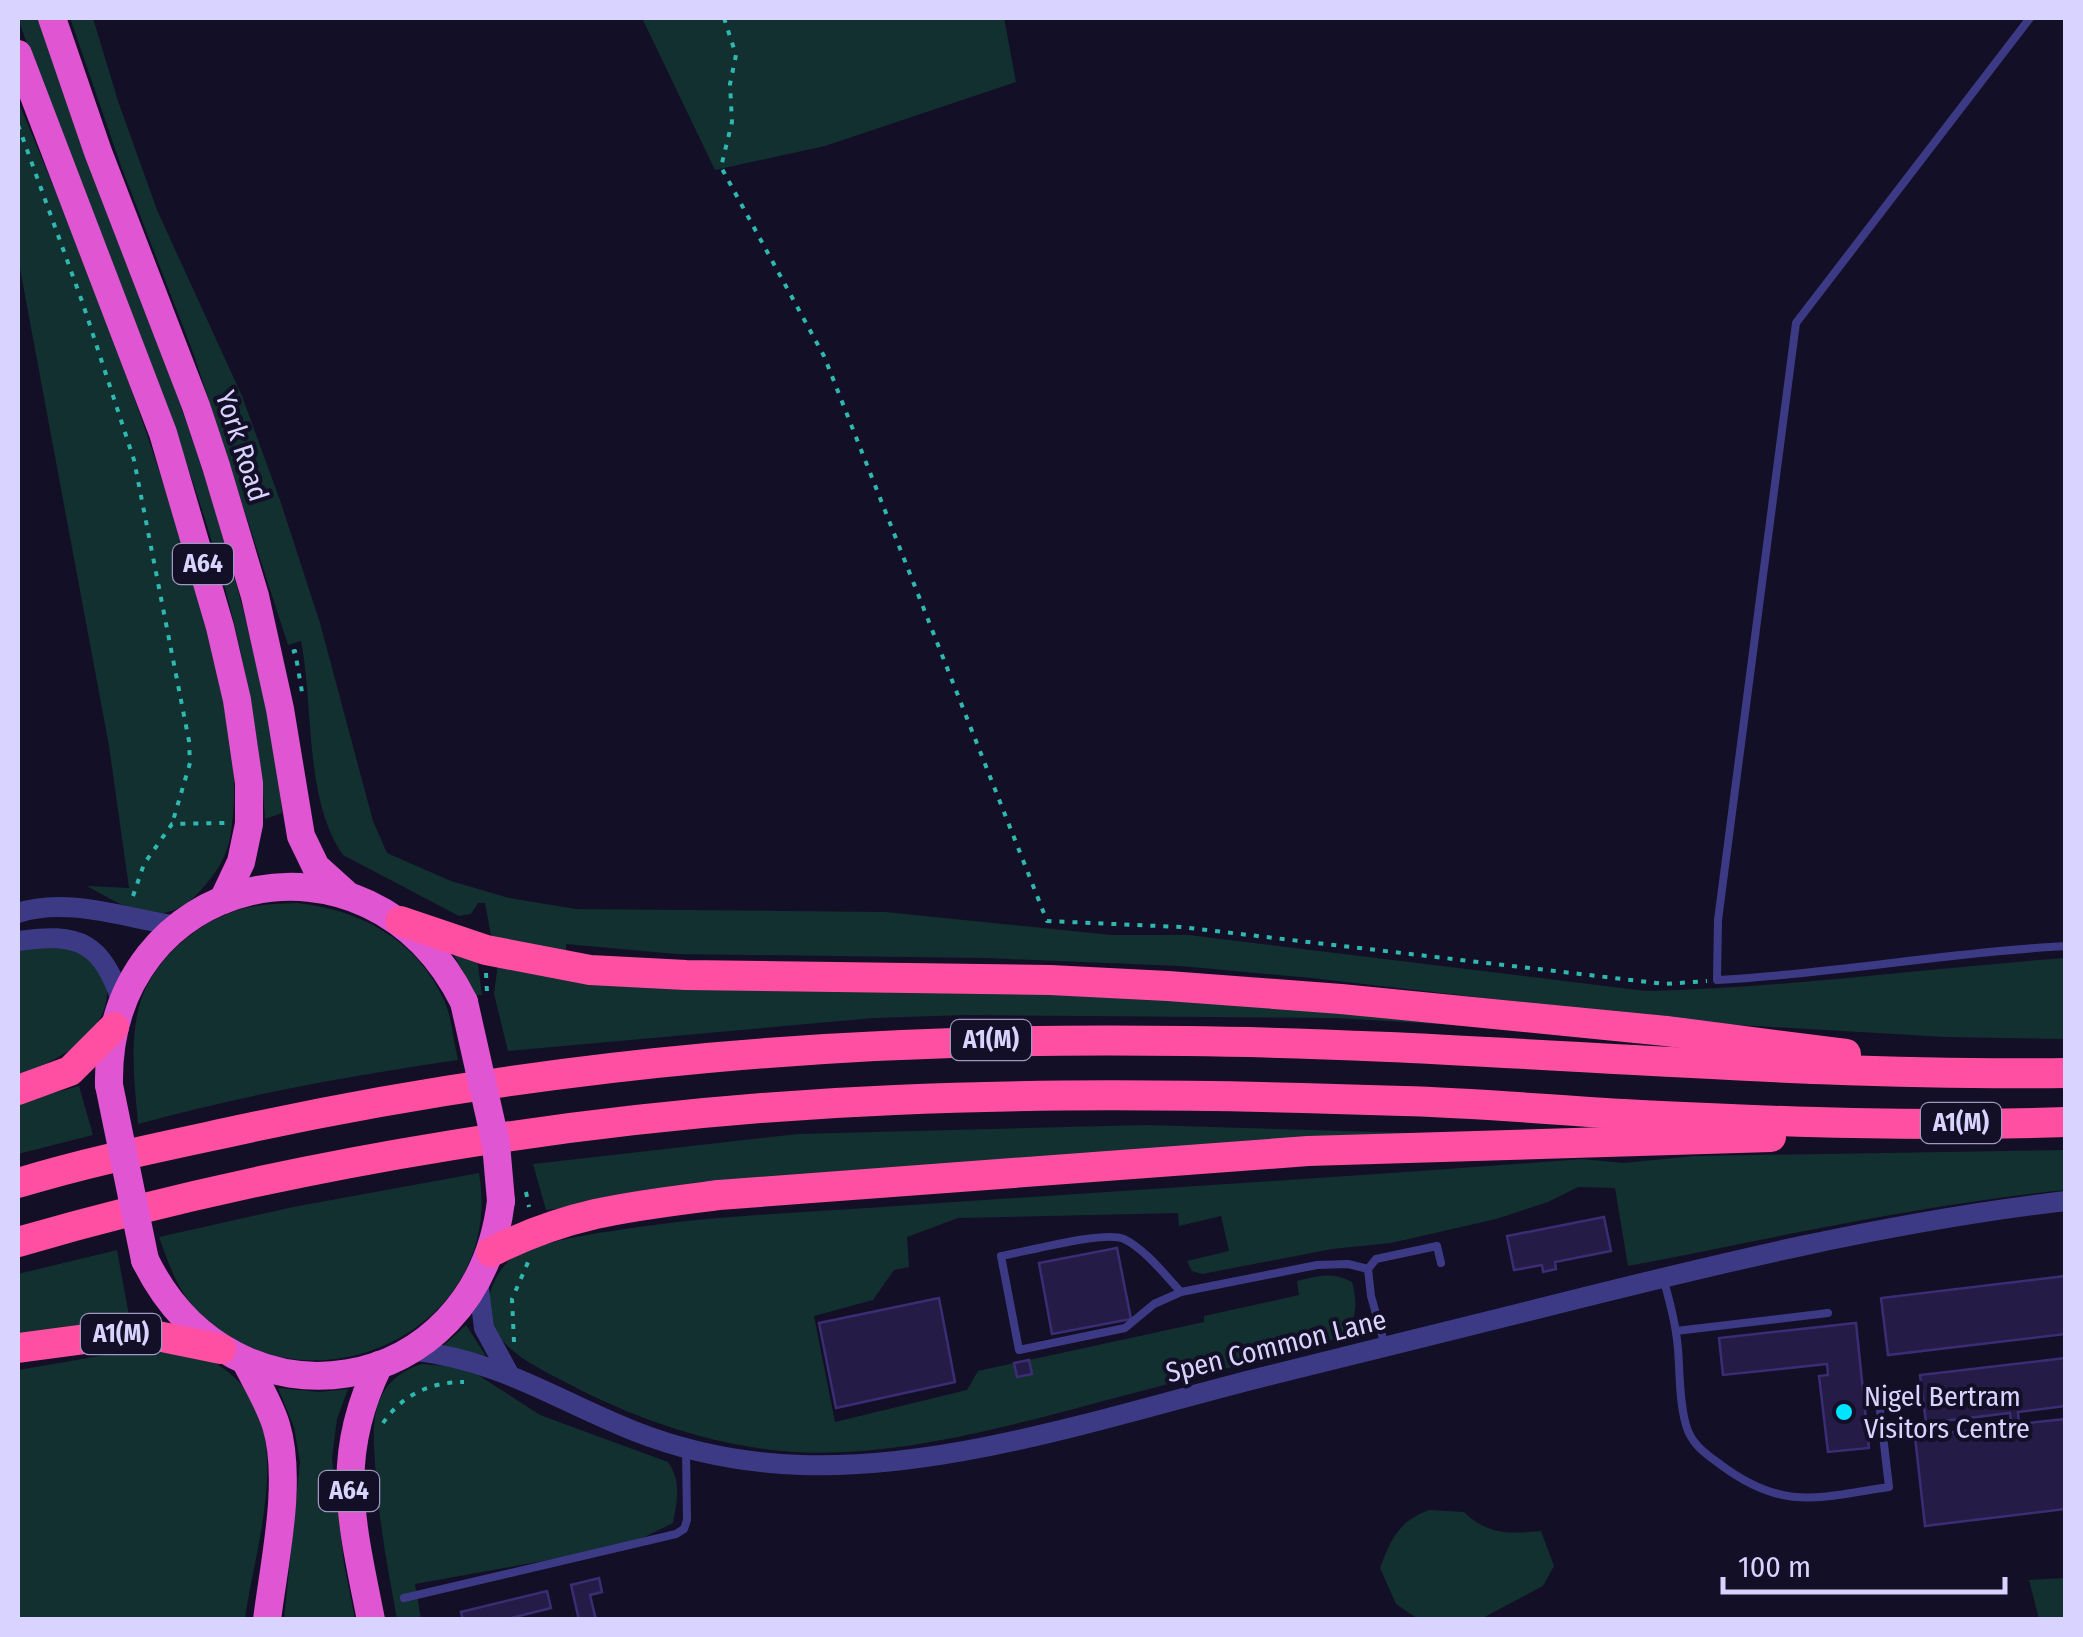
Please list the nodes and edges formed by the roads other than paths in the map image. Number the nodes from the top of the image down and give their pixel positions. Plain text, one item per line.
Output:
1 (52, 18) edge
2 (2030, 18) edge
3 (18, 54) edge
4 (346, 894) junction
5 (223, 900) junction
6 (18, 912) edge
7 (400, 921) junction
8 (179, 926) junction
9 (18, 941) edge
10 (2066, 946) edge
11 (118, 1015) junction
12 (2066, 1073) edge
13 (1977, 1074) junction
14 (18, 1090) edge
15 (1857, 1122) junction
16 (2066, 1122) edge
17 (18, 1183) edge
18 (2066, 1201) edge
19 (18, 1242) edge
20 (491, 1252) junction
21 (1441, 1263) dead end
22 (1368, 1269) junction
23 (1662, 1276) junction
24 (478, 1281) junction
25 (1181, 1292) junction
26 (1828, 1313) dead end
27 (1792, 1318) junction
28 (1793, 1330) dead end
29 (1676, 1331) junction
30 (1386, 1346) junction
31 (18, 1348) edge
32 (410, 1350) junction
33 (233, 1356) junction
34 (511, 1362) junction
35 (379, 1365) junction
36 (1878, 1393) dead end
37 (686, 1449) junction
38 (404, 1598) dead end
39 (267, 1620) edge
40 (371, 1620) edge

1 - 4 highway, York Road / A64
2 - 10 lane
3 - 5 highway, A64
4 - 5 highway
4 - 7 highway
5 - 8 highway
6 - 8 street
7 - 13 highway, A1(M)
7 - 20 highway, bridge
8 - 11 highway
9 - 11 street
11 - 14 highway
11 - 33 highway, bridge
12 - 13 highway, A1(M)
13 - 17 highway, A1(M)
15 - 16 highway, A1(M)
15 - 19 highway, A1(M)
15 - 20 highway, A1(M)
18 - 23 street, Spen Common Lane
20 - 24 highway
21 - 22 lane
22 - 25 lane
22 - 30 lane
23 - 29 lane
23 - 30 street, Spen Common Lane
24 - 32 highway
24 - 34 street
25 - 25 lane
26 - 27 lane
27 - 28 lane
27 - 29 lane
29 - 36 lane
30 - 37 street, Spen Common Lane
31 - 33 highway, A1(M)
32 - 34 street, Spen Common Lane
32 - 35 highway
33 - 35 highway
33 - 39 highway, A64
34 - 37 street, Spen Common Lane
35 - 40 highway, A64
37 - 38 lane

